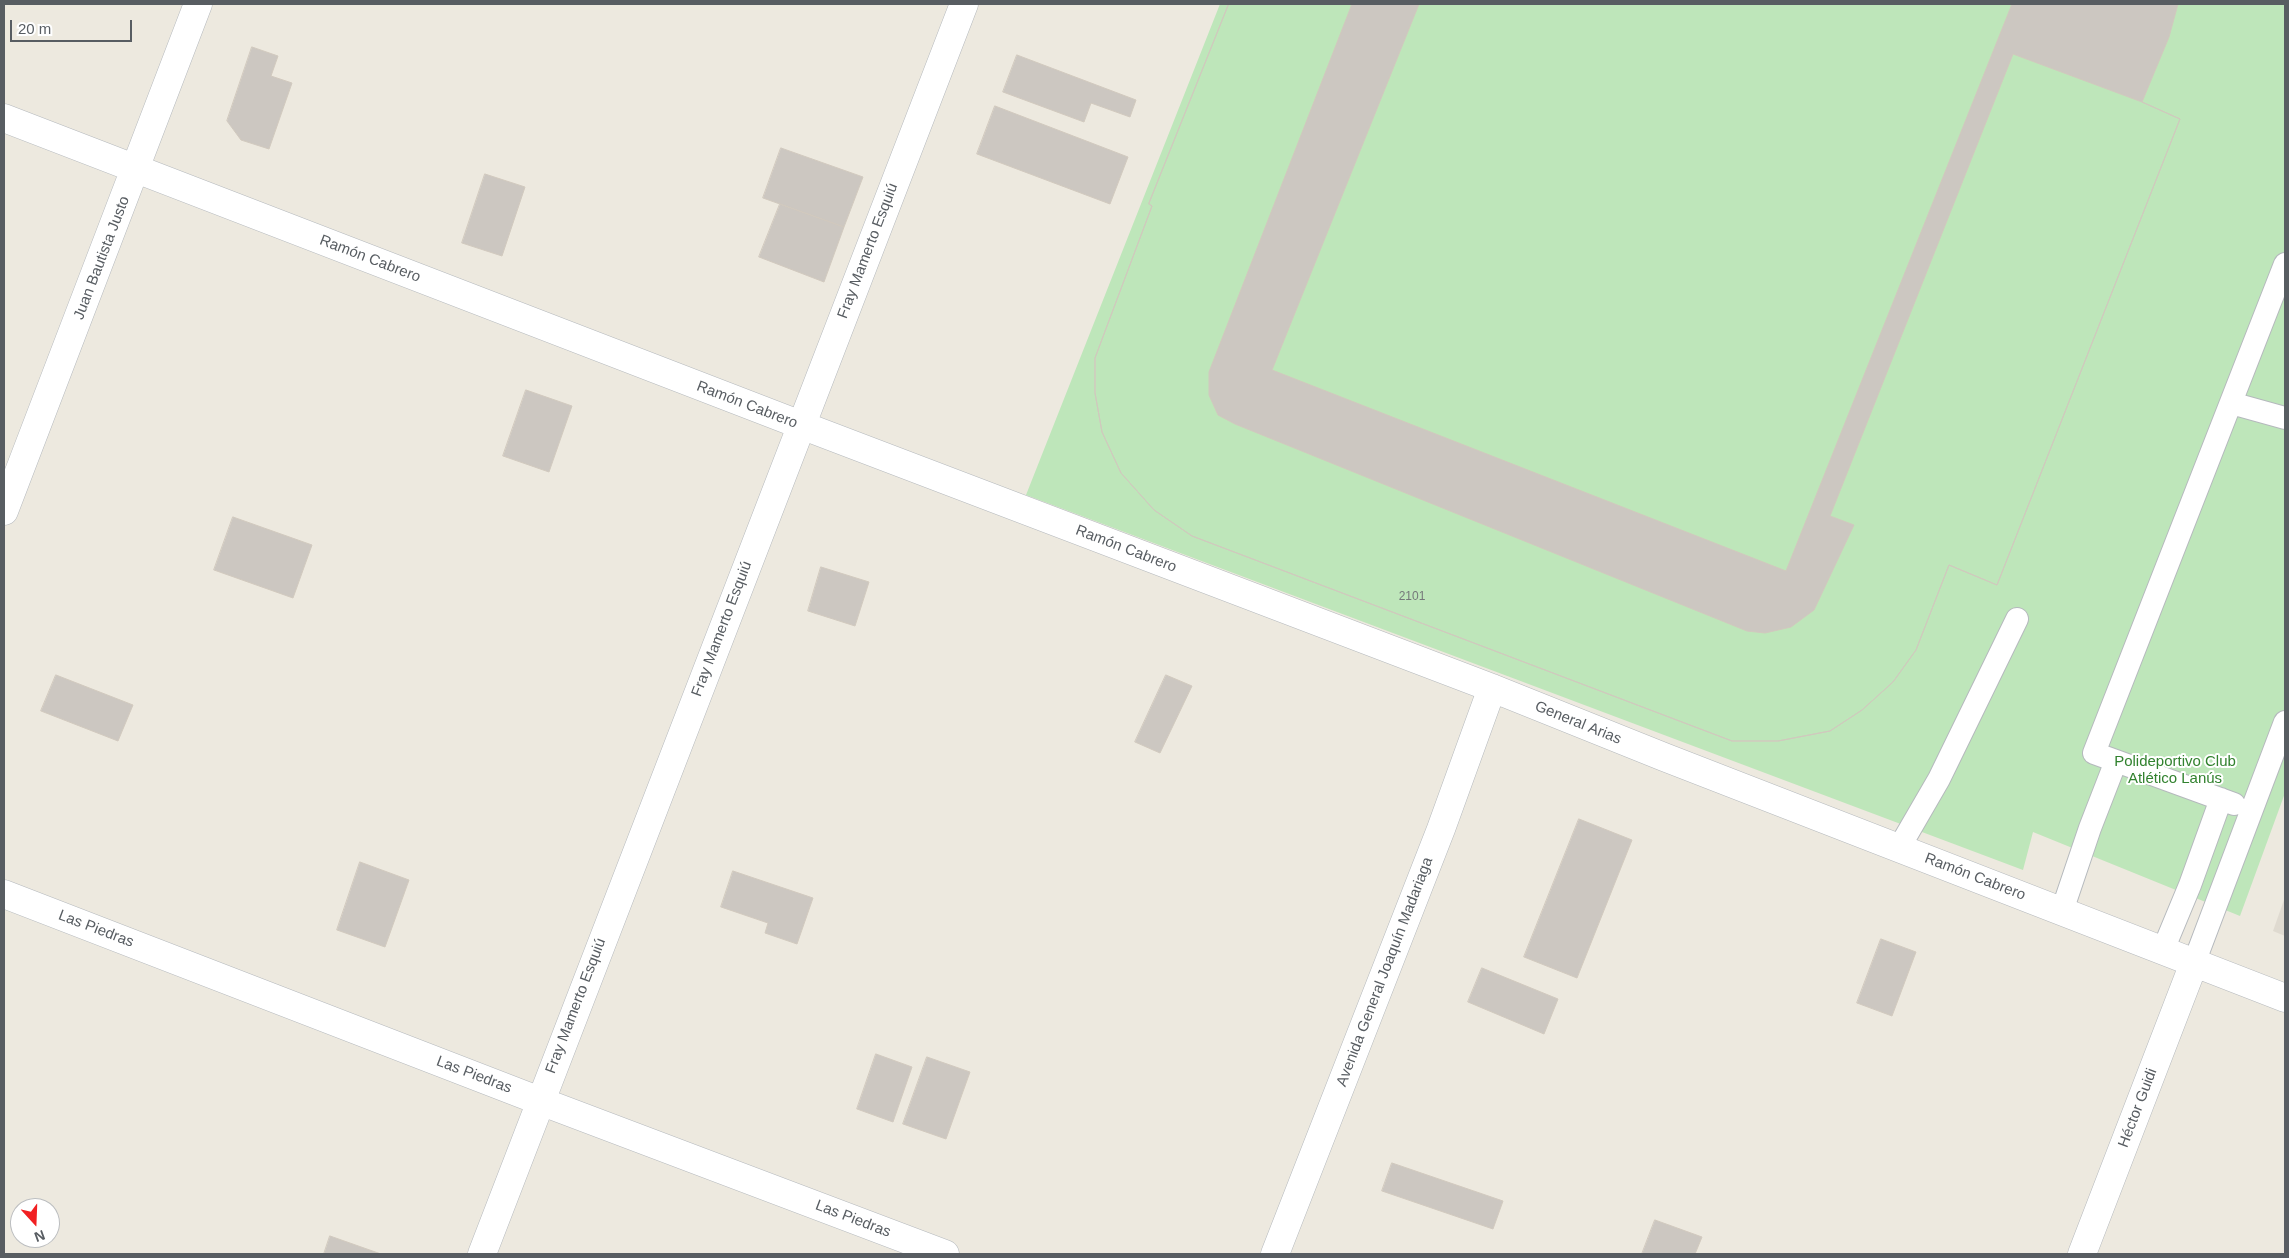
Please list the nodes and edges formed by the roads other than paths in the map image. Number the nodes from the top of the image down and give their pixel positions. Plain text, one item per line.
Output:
1 (198, 4) edge
2 (964, 4) edge
3 (4, 118) edge
4 (136, 169) junction
5 (2285, 264) edge
6 (2231, 403) junction
7 (2285, 418) edge
8 (801, 425) junction
9 (4, 512) edge
10 (2017, 619) dead end
11 (1492, 688) junction
12 (2285, 722) edge
13 (1664, 757) joint
14 (2116, 761) junction
15 (2221, 799) junction
16 (2252, 810) junction
17 (1899, 848) junction
18 (4, 894) edge
19 (2062, 911) junction
20 (2162, 950) junction
21 (2194, 962) junction
22 (2285, 998) edge
23 (540, 1101) junction
24 (482, 1254) edge
25 (945, 1254) edge
26 (1275, 1254) edge
27 (2082, 1254) edge

1 - 4 street, Juan Bautista Justo
2 - 8 street, Fray Mamerto Esquiú
3 - 4 street, Ramón Cabrero
4 - 8 street, Ramón Cabrero
4 - 9 street, Juan Bautista Justo
5 - 6 lane
6 - 7 lane
6 - 14 lane
8 - 11 street, Ramón Cabrero
8 - 23 street, Fray Mamerto Esquiú
10 - 17 lane
11 - 13 street, General Arias
11 - 26 street, Avenida General Joaquín Madariaga
12 - 16 lane
13 - 17 street, Ramón Cabrero
14 - 15 lane
14 - 19 lane
15 - 16 lane
15 - 20 lane
16 - 21 lane
17 - 19 street, Ramón Cabrero
18 - 23 street, Las Piedras
19 - 20 street, Ramón Cabrero
20 - 21 street, Ramón Cabrero
21 - 22 street, Ramón Cabrero
21 - 27 street, Héctor Guidi
23 - 24 street, Fray Mamerto Esquiú
23 - 25 street, Las Piedras

